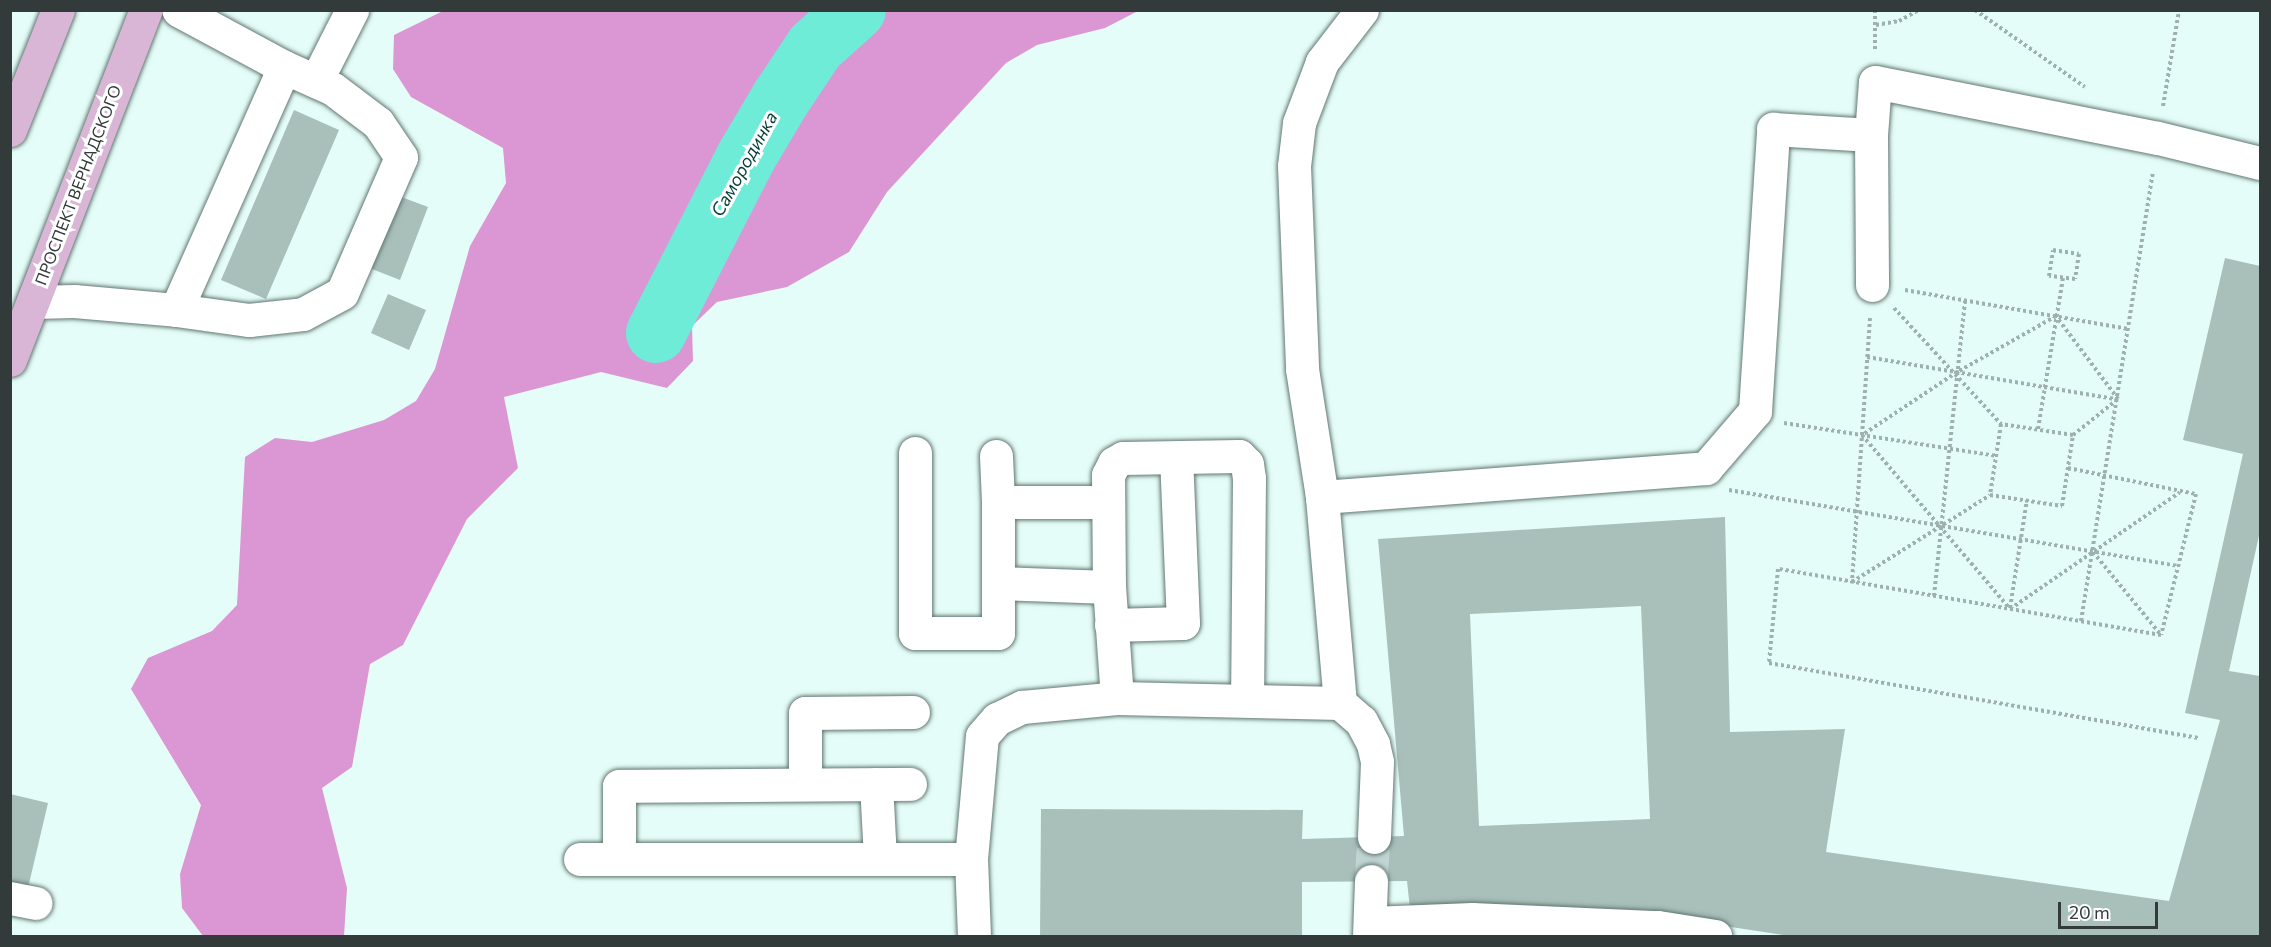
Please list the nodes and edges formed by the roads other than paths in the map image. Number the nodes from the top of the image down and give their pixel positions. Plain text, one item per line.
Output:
1 (58, 10) edge
2 (146, 10) edge
3 (178, 10) edge
4 (352, 10) edge
5 (1362, 10) edge
6 (284, 67) junction
7 (316, 81) junction
8 (10, 130) edge
9 (1872, 135) junction
10 (2260, 163) edge
11 (1872, 285) road end
12 (33, 302) junction
13 (176, 310) junction
14 (10, 360) edge
15 (915, 453) dead end
16 (996, 456) dead end
17 (1176, 458) junction
18 (1322, 497) junction
19 (1108, 501) junction
20 (998, 502) junction
21 (998, 583) junction
22 (1109, 587) junction
23 (1111, 625) junction
24 (1117, 698) junction
25 (1247, 698) junction
26 (1340, 703) junction
27 (913, 712) dead end
28 (805, 784) junction
29 (876, 784) junction
30 (910, 784) dead end
31 (1374, 837) tunnel mouth
32 (619, 858) junction
33 (880, 858) junction
34 (580, 859) dead end
35 (971, 859) junction
36 (1371, 881) tunnel mouth
37 (1370, 930) edge
38 (974, 936) edge
39 (1715, 936) edge

1 - 8 main road
2 - 12 main road, ПРОСПЕКТ ВЕРНАДСКОГО
3 - 6 lane
4 - 7 lane
5 - 18 lane
6 - 7 lane
6 - 13 lane
7 - 13 lane
9 - 10 lane
9 - 11 lane
9 - 18 lane
12 - 13 lane
12 - 14 main road, ПРОСПЕКТ ВЕРНАДСКОГО
15 - 21 lane
16 - 20 lane
17 - 19 lane
17 - 23 lane
17 - 25 lane
18 - 26 lane
19 - 20 lane
19 - 22 lane
20 - 21 lane
21 - 22 lane
22 - 23 lane
23 - 24 lane
24 - 25 lane
24 - 35 lane
25 - 26 lane
26 - 31 lane
27 - 28 lane
28 - 29 lane
28 - 32 lane
29 - 30 lane
29 - 33 lane
32 - 33 lane
32 - 34 lane
33 - 35 lane
35 - 38 lane
36 - 37 lane
37 - 39 lane

